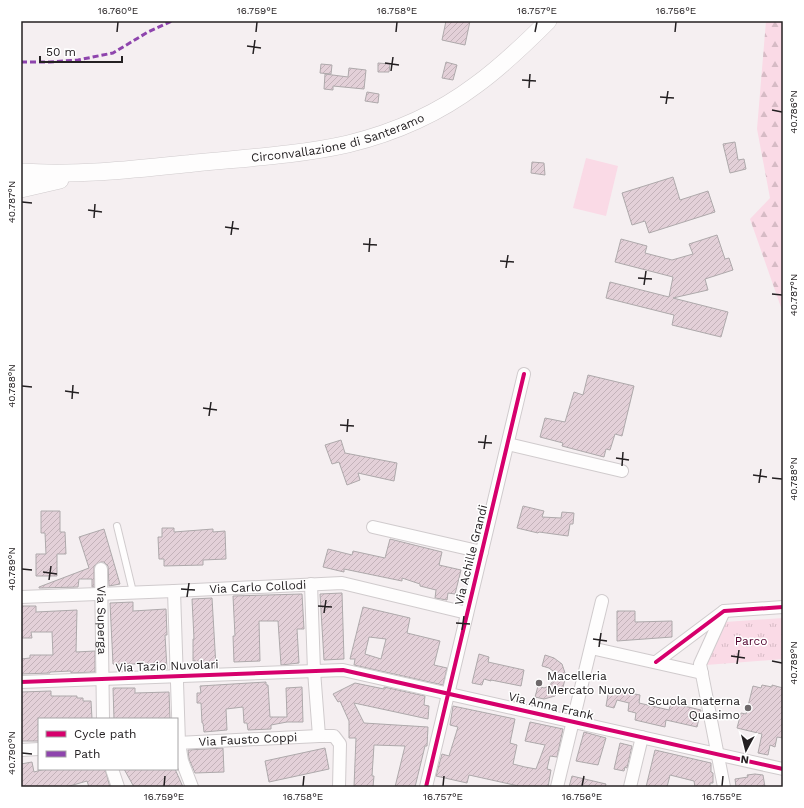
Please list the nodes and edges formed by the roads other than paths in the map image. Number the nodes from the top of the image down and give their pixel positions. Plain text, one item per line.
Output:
1 (548, 21) edge
2 (21, 172) edge
3 (94, 173) junction
4 (21, 189) edge
5 (524, 374) dead end
6 (508, 444) junction
7 (622, 471) dead end
8 (117, 526) dead end
9 (373, 527) dead end
10 (482, 552) junction
11 (101, 569) dead end
12 (311, 584) junction
13 (174, 591) junction
14 (133, 592) junction
15 (102, 594) junction
16 (21, 597) edge
17 (602, 601) dead end
18 (783, 607) edge
19 (724, 611) junction
20 (467, 613) junction
21 (591, 648) junction
22 (656, 662) junction
23 (314, 671) junction
24 (702, 673) junction
25 (176, 677) junction
26 (102, 678) junction
27 (21, 682) edge
28 (448, 694) junction
29 (103, 718) edge
30 (177, 718) edge
31 (573, 722) junction
32 (319, 736) junction
33 (642, 737) junction
34 (178, 743) edge
35 (38, 749) edge
36 (21, 750) edge
37 (718, 754) junction
38 (783, 769) edge
39 (112, 770) edge
40 (118, 787) edge
41 (192, 787) edge
42 (340, 787) edge
43 (426, 787) edge
44 (557, 787) edge
45 (630, 787) edge
46 (724, 787) edge

1 - 3 main road, Circonvallazione di Santeramo
2 - 3 main road, Circonvallazione di Santeramo
3 - 4 main road, Circonvallazione di Santeramo
5 - 6 street, Via Achille Grandi
6 - 7 street
6 - 10 street, Via Achille Grandi
8 - 14 lane
9 - 10 street
10 - 20 street, Via Achille Grandi
11 - 15 street, Via Superga
12 - 13 street, Via Carlo Collodi
12 - 20 street, Via Carlo Collodi
12 - 23 street
13 - 14 street, Via Carlo Collodi
13 - 25 street
14 - 15 street, Via Carlo Collodi
15 - 16 street, Via Carlo Collodi
15 - 26 street, Via Superga
17 - 21 street
18 - 19 street
19 - 22 street
19 - 24 street
20 - 28 street, Via Achille Grandi
21 - 22 street
21 - 31 street
22 - 24 street
23 - 25 street, Via Tazio Nuvolari
23 - 28 street, Via Anna Frank
23 - 32 street
24 - 37 street
25 - 26 street, Via Tazio Nuvolari
25 - 30 street
26 - 27 street, Via Tazio Nuvolari
26 - 29 street, Via Superga
28 - 31 street, Via Anna Frank
28 - 43 street, Via Achille Grandi
31 - 33 street, Via Anna Frank
31 - 44 street
32 - 34 street, Via Fausto Coppi
32 - 42 street, Via Fausto Coppi
33 - 37 street, Via Anna Frank
33 - 45 street
34 - 41 street
35 - 36 street
37 - 38 street, Via Anna Frank
37 - 46 street
39 - 40 street

